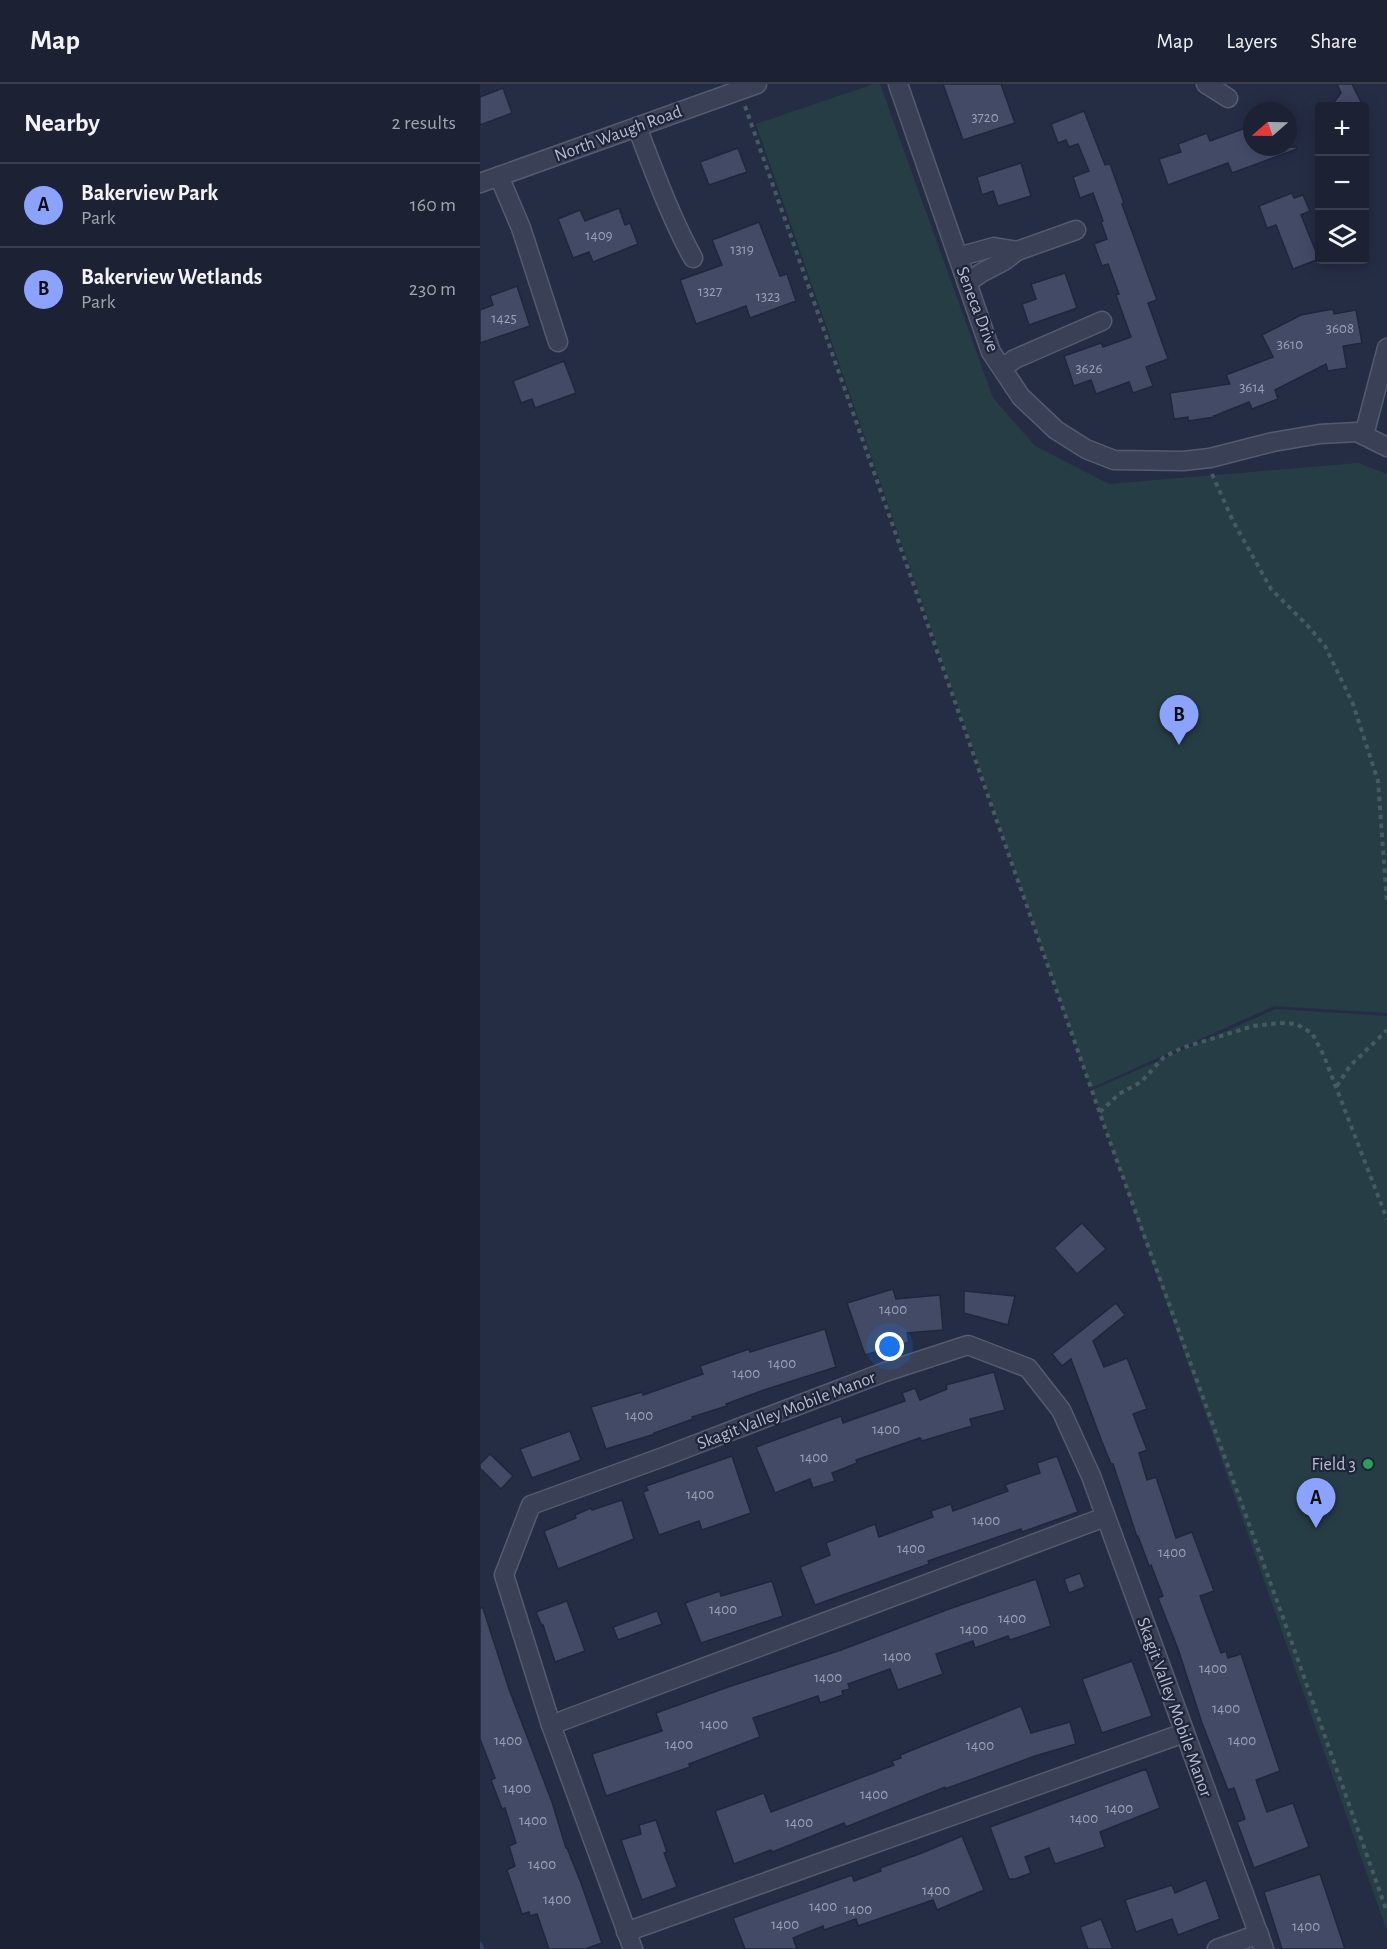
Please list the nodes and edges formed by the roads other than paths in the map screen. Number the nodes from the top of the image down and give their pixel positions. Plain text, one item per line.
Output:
1 (757, 84) edge
2 (898, 84) edge
3 (1206, 84) edge
4 (1228, 98) dead end
5 (637, 127) junction
6 (499, 176) junction
7 (480, 183) edge
8 (1076, 230) dead end
9 (1017, 251) junction
10 (958, 257) junction
11 (693, 258) dead end
12 (967, 283) junction
13 (1102, 321) dead end
14 (558, 342) dead end
15 (1387, 348) edge
16 (1002, 368) junction
17 (1364, 435) junction
18 (1387, 447) edge
19 (1105, 1517) junction
20 (551, 1725) junction
21 (1184, 1733) junction
22 (630, 1940) edge
23 (1261, 1942) edge
24 (1217, 1949) edge

1 - 5 street, North Waugh Road
2 - 10 street, Seneca Drive
3 - 4 street
5 - 6 street, North Waugh Road
5 - 11 street
6 - 7 street, North Waugh Road
6 - 14 street
8 - 9 street
9 - 10 street
9 - 12 street
10 - 12 street, Seneca Drive
12 - 16 street, Seneca Drive
13 - 16 street
15 - 17 street
16 - 17 street, Seneca Drive
17 - 18 street, Seneca Drive
19 - 20 street
19 - 20 street, Skagit Valley Mobile Manor
19 - 21 street, Skagit Valley Mobile Manor
20 - 22 street, Skagit Valley Mobile Manor
21 - 22 street
21 - 23 street, Skagit Valley Mobile Manor
23 - 24 street

